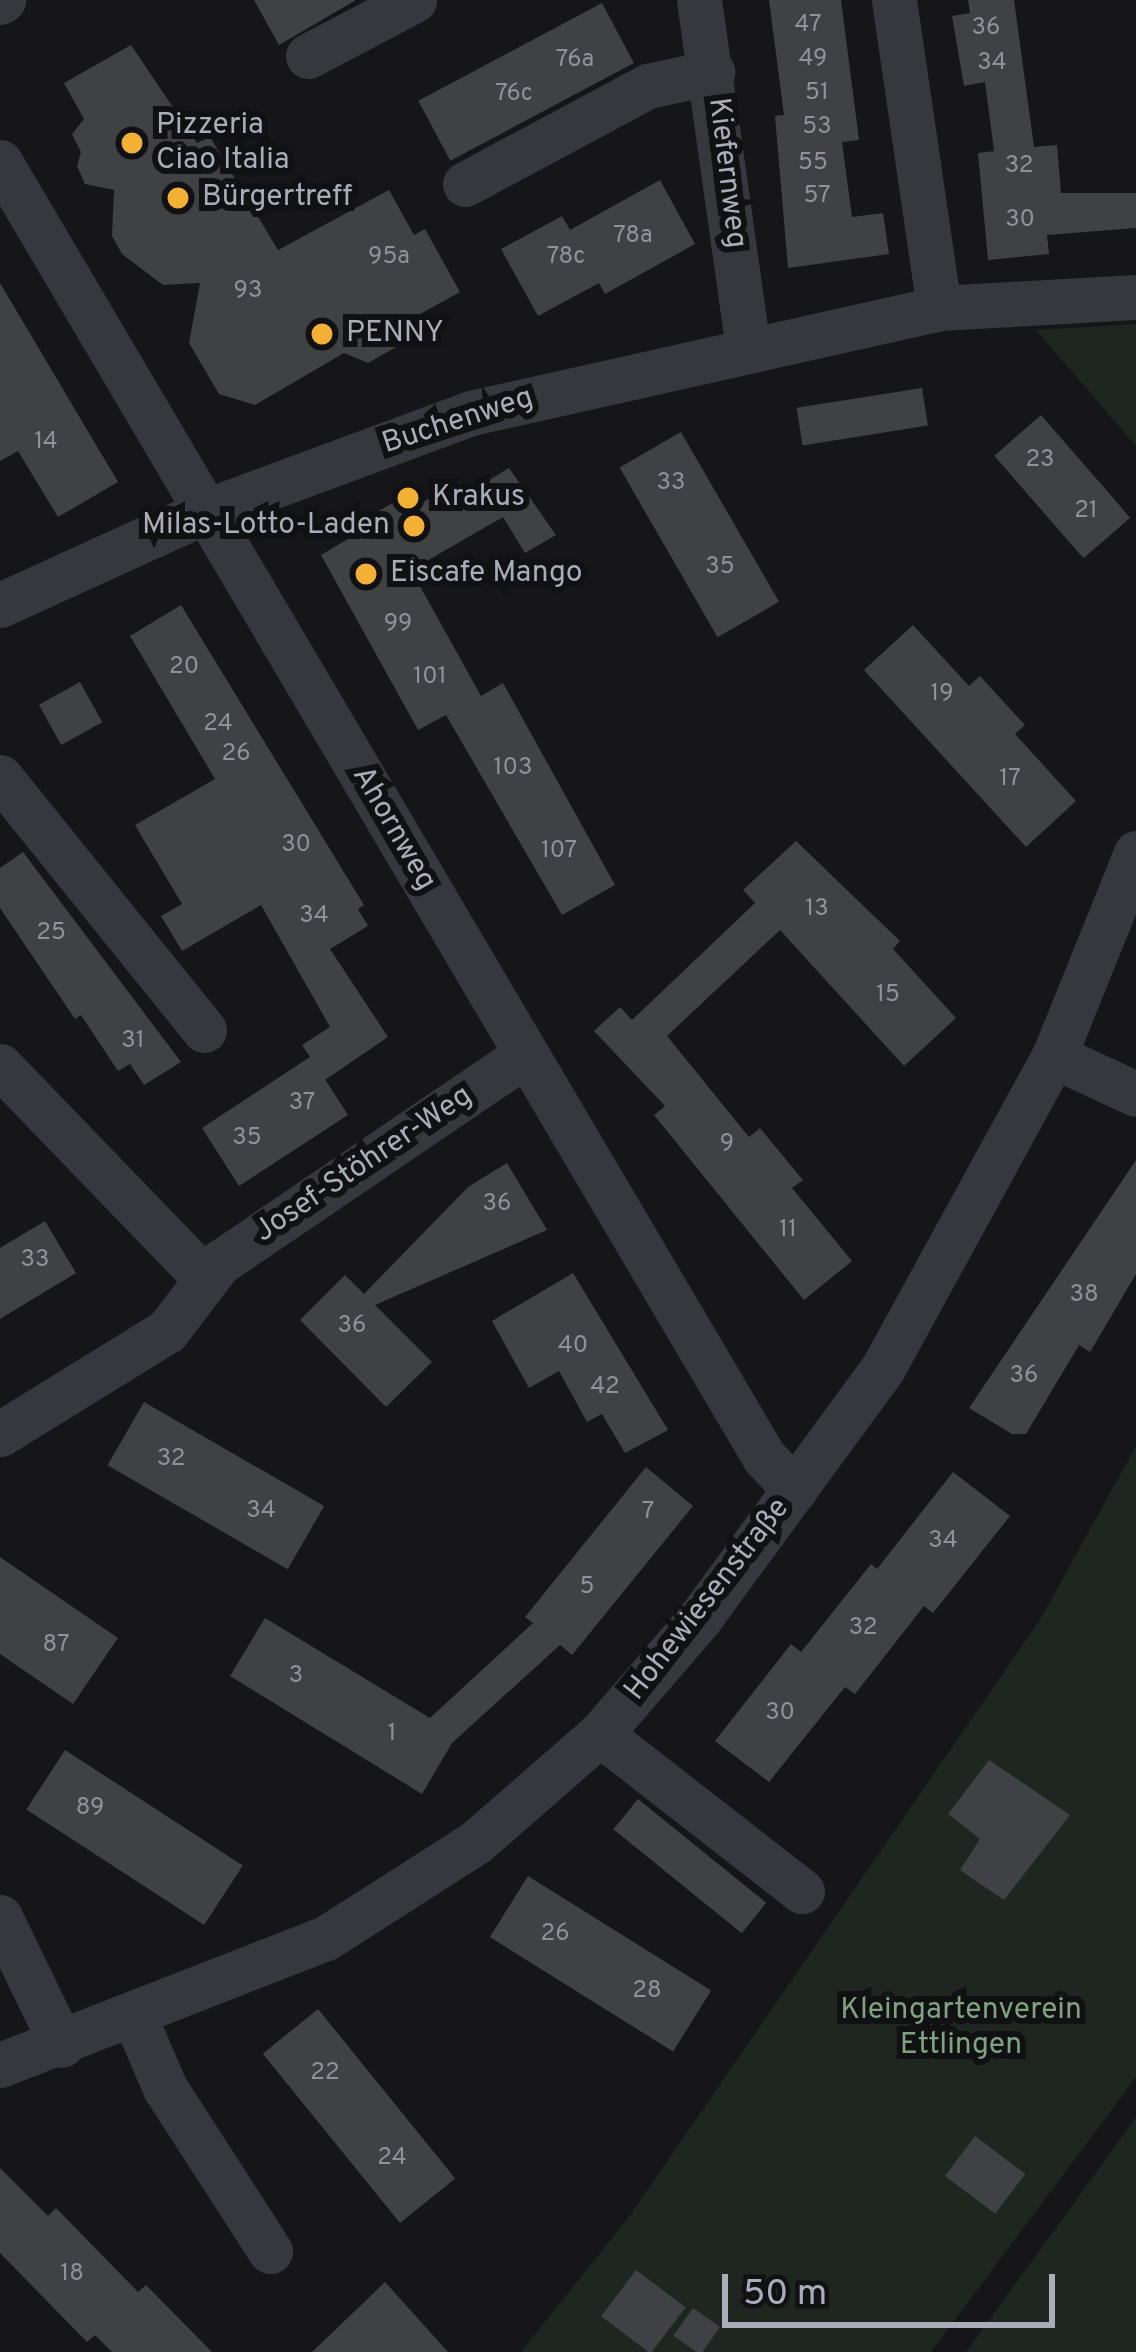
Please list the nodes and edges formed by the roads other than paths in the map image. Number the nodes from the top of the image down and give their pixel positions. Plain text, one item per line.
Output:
1 (414, 0) edge
2 (699, 0) edge
3 (894, 0) edge
4 (308, 56) dead end
5 (713, 72) junction
6 (0, 162) edge
7 (465, 184) dead end
8 (1136, 297) edge
9 (939, 308) junction
10 (748, 347) junction
11 (206, 511) junction
12 (0, 604) edge
13 (0, 777) edge
14 (1136, 853) edge
15 (204, 1030) dead end
16 (525, 1055) junction
17 (1054, 1056) junction
18 (0, 1066) edge
19 (1136, 1094) edge
20 (206, 1279) junction
21 (0, 1434) edge
22 (795, 1490) junction
23 (600, 1734) junction
24 (802, 1891) dead end
25 (0, 1917) edge
26 (135, 2018) junction
27 (62, 2045) junction
28 (0, 2066) edge
29 (270, 2252) dead end

1 - 4 street
2 - 5 street, Kiefernweg
3 - 9 street
5 - 7 street
5 - 10 street, Kiefernweg
6 - 11 street, Ahornweg
8 - 9 street, Buchenweg
9 - 10 street, Buchenweg
10 - 11 street, Buchenweg
11 - 12 street, Buchenweg
11 - 16 street, Ahornweg
13 - 15 street
14 - 17 street, Hohewiesenstraße
16 - 20 street, Josef-Stöhrer-Weg
16 - 22 street, Ahornweg
17 - 19 street
17 - 22 street, Hohewiesenstraße
18 - 20 street
20 - 21 street, Josef-Stöhrer-Weg
22 - 23 street, Hohewiesenstraße
23 - 24 street
23 - 26 street, Hohewiesenstraße
25 - 27 street
26 - 27 street, Hohewiesenstraße
26 - 29 street
27 - 28 street, Hohewiesenstraße

